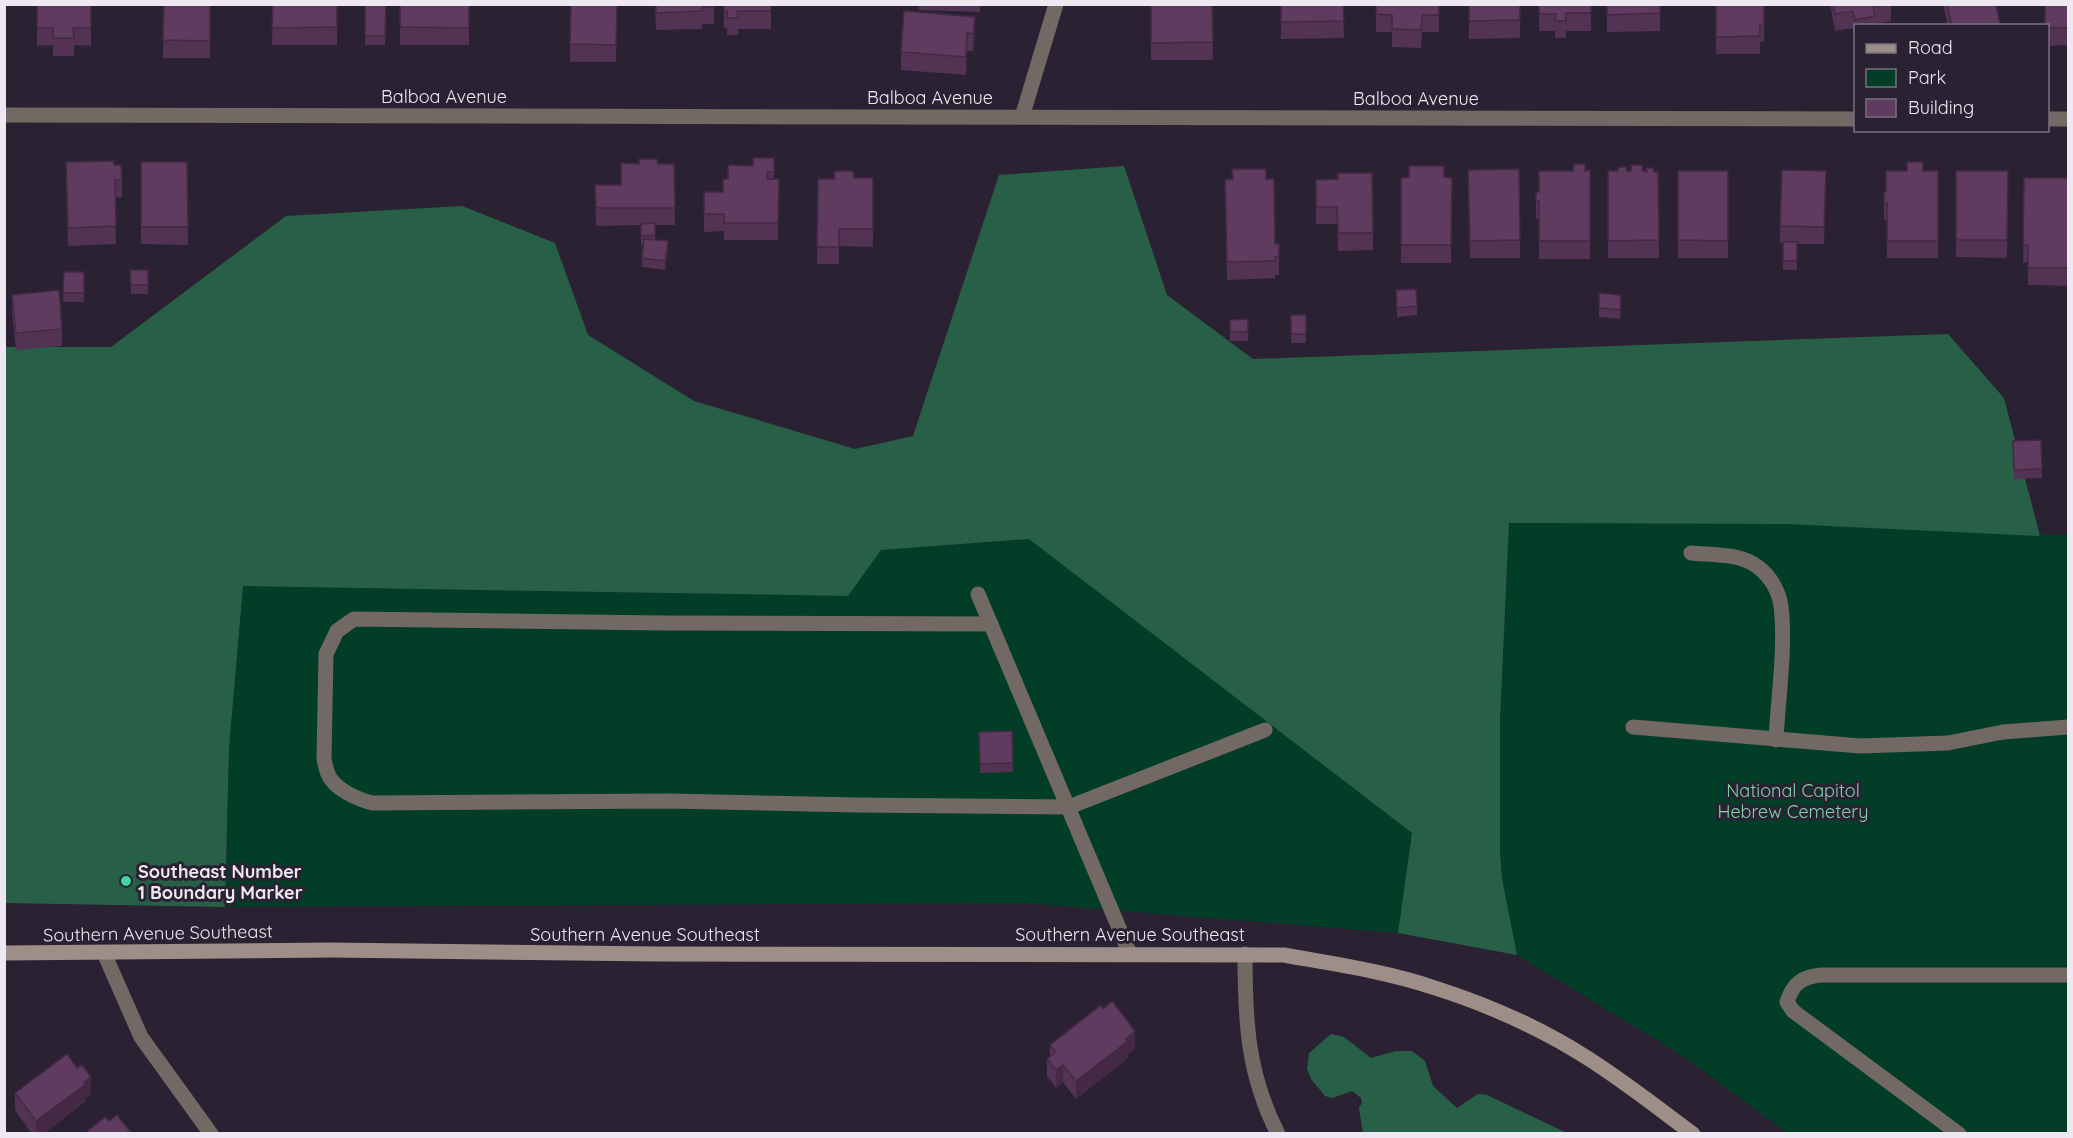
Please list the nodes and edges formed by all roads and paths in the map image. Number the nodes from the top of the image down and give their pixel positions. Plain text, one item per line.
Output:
1 (1056, 4) edge
2 (4, 115) edge
3 (1022, 117) junction
4 (1854, 119) edge
5 (2049, 119) edge
6 (2068, 119) edge
7 (1691, 553) dead end
8 (978, 594) dead end
9 (991, 624) junction
10 (1633, 727) dead end
11 (2068, 727) edge
12 (1265, 730) dead end
13 (1776, 740) junction
14 (1069, 807) junction
15 (4, 953) edge
16 (104, 953) junction
17 (1130, 954) junction
18 (1245, 954) junction
19 (2068, 975) edge
20 (211, 1134) edge
21 (1278, 1134) edge
22 (1693, 1134) edge
23 (1959, 1134) edge

1 - 3 street
2 - 3 street, Balboa Avenue
3 - 4 street, Balboa Avenue
5 - 6 street
7 - 13 street
8 - 9 street
9 - 14 street
9 - 14 street
10 - 13 street
11 - 13 street
12 - 14 street
14 - 17 street
15 - 16 main road, Southern Avenue Southeast
16 - 17 main road, Southern Avenue Southeast
16 - 20 street
17 - 18 main road, Southern Avenue Southeast
18 - 21 street
18 - 22 main road, Southern Avenue Southeast
19 - 23 street

